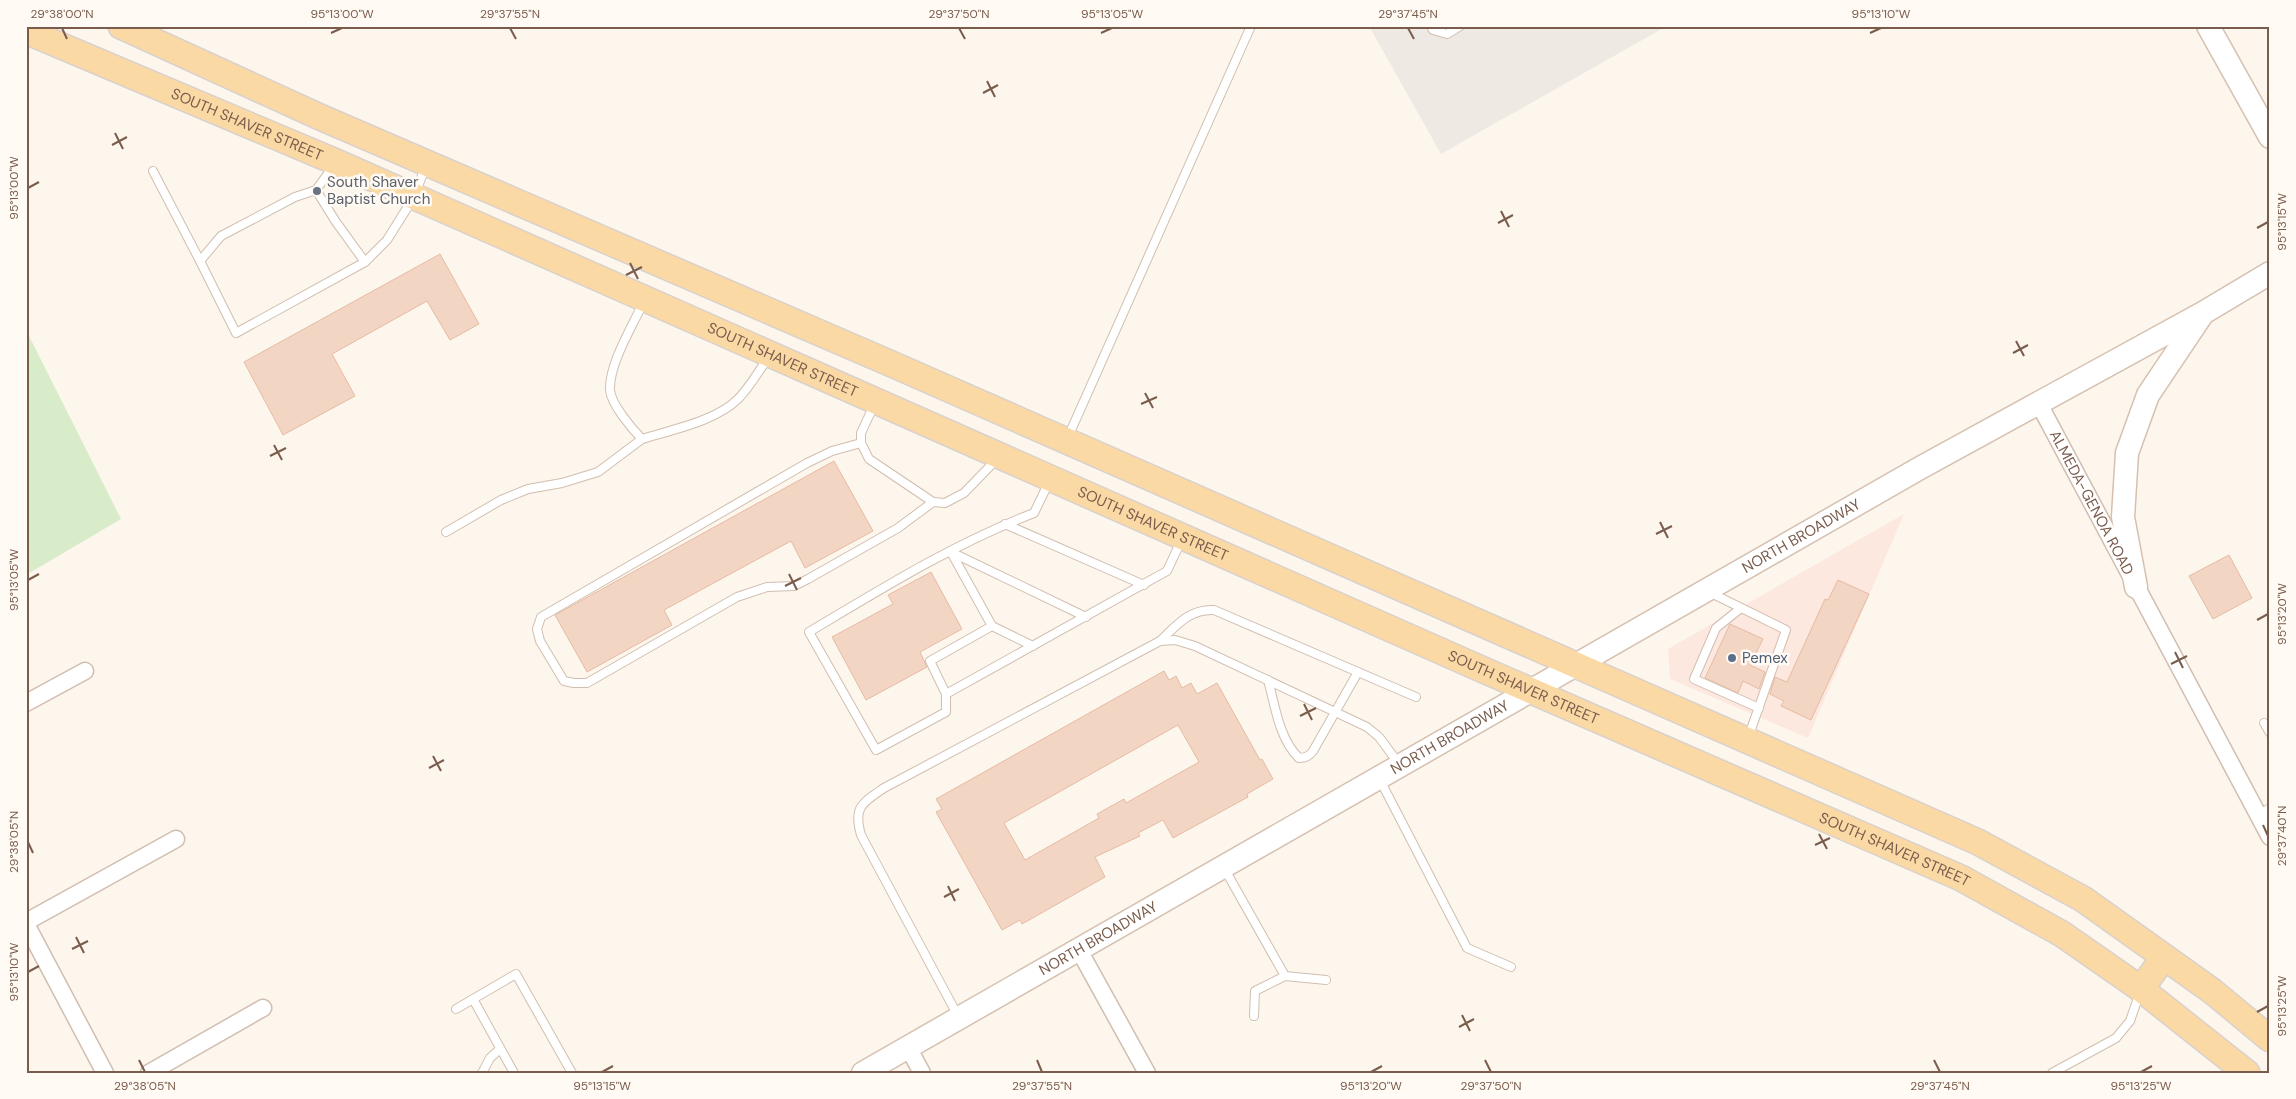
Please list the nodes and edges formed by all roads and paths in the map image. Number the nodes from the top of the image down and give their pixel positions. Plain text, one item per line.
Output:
1 (120, 26) edge
2 (1251, 26) edge
3 (1431, 26) edge
4 (1460, 26) edge
5 (2208, 26) edge
6 (26, 30) edge
7 (2270, 137) edge
8 (336, 162) junction
9 (427, 164) junction
10 (153, 171) dead end
11 (316, 190) junction
12 (414, 196) junction
13 (200, 261) junction
14 (365, 262) junction
15 (661, 265) junction
16 (2270, 273) edge
17 (645, 299) junction
18 (2203, 313) junction
19 (770, 354) junction
20 (894, 365) junction
21 (876, 401) junction
22 (2038, 402) junction
23 (642, 439) junction
24 (1066, 441) junction
25 (862, 443) junction
26 (1000, 456) junction
27 (1050, 478) junction
28 (932, 502) junction
29 (1005, 524) junction
30 (446, 532) dead end
31 (1183, 537) junction
32 (951, 552) junction
33 (1144, 585) junction
34 (2136, 587) junction
35 (1707, 591) junction
36 (1742, 608) junction
37 (1086, 617) junction
38 (992, 626) junction
39 (1160, 641) junction
40 (1033, 646) junction
41 (1576, 666) junction
42 (85, 671) dead end
43 (1358, 672) junction
44 (1268, 680) junction
45 (1532, 691) junction
46 (946, 694) junction
47 (1416, 697) dead end
48 (26, 703) edge
49 (1758, 708) junction
50 (1335, 712) junction
51 (2264, 723) dead end
52 (2270, 733) edge
53 (1747, 740) junction
54 (1400, 766) junction
55 (1379, 778) junction
56 (1875, 796) junction
57 (2264, 811) edge
58 (1858, 833) junction
59 (2270, 837) edge
60 (176, 839) dead end
61 (1223, 866) junction
62 (26, 923) edge
63 (1079, 950) junction
64 (2164, 956) junction
65 (1511, 967) dead end
66 (1285, 976) junction
67 (1326, 980) dead end
68 (2141, 989) junction
69 (473, 999) junction
70 (264, 1008) dead end
71 (456, 1009) dead end
72 (1254, 1016) dead end
73 (959, 1019) junction
74 (2270, 1039) edge
75 (908, 1047) junction
76 (500, 1048) junction
77 (105, 1073) edge
78 (149, 1073) edge
79 (482, 1073) edge
80 (514, 1073) edge
81 (572, 1073) edge
82 (863, 1073) edge
83 (922, 1073) edge
84 (1147, 1073) edge
85 (2052, 1073) edge
86 (2247, 1073) edge

1 - 9 main road
2 - 24 lane
3 - 4 lane
5 - 7 street
6 - 8 main road, SOUTH SHAVER STREET
8 - 11 lane
8 - 12 main road, SOUTH SHAVER STREET
9 - 12 lane
9 - 15 main road
10 - 13 lane
11 - 13 lane
11 - 14 lane
12 - 14 lane
12 - 17 main road, SOUTH SHAVER STREET
13 - 14 lane
15 - 17 main road
15 - 20 main road
16 - 18 street
17 - 19 main road, SOUTH SHAVER STREET
17 - 23 lane
18 - 22 street
18 - 34 street
19 - 21 main road, SOUTH SHAVER STREET
19 - 23 lane
20 - 21 main road
20 - 24 main road
21 - 25 lane
21 - 26 main road, SOUTH SHAVER STREET
22 - 34 street, ALMEDA-GENOA ROAD
22 - 35 street, NORTH BROADWAY
23 - 30 lane
24 - 27 main road
24 - 41 main road
25 - 28 lane
25 - 28 lane
26 - 27 main road, SOUTH SHAVER STREET
26 - 28 lane
27 - 29 lane
27 - 31 main road, SOUTH SHAVER STREET
29 - 32 lane
29 - 33 lane
31 - 33 lane
31 - 45 main road, SOUTH SHAVER STREET
32 - 37 lane
32 - 38 lane
32 - 46 lane
33 - 37 lane
34 - 57 street, ALMEDA-GENOA ROAD
35 - 36 lane
35 - 41 street, NORTH BROADWAY
36 - 49 lane
36 - 49 lane
37 - 40 lane
38 - 40 lane
38 - 46 lane
39 - 43 lane
39 - 44 lane
39 - 73 lane
40 - 46 lane
41 - 45 street, NORTH BROADWAY
41 - 53 main road
42 - 48 street
43 - 47 lane
43 - 50 lane
44 - 50 lane
44 - 50 lane
45 - 54 street, NORTH BROADWAY
45 - 58 main road, SOUTH SHAVER STREET
49 - 53 lane
50 - 54 lane
51 - 52 lane
53 - 56 main road
54 - 55 street, NORTH BROADWAY
55 - 61 street, NORTH BROADWAY
55 - 65 lane
56 - 58 main road
56 - 64 main road
57 - 59 street, ALMEDA-GENOA ROAD
58 - 68 main road, SOUTH SHAVER STREET
60 - 62 street
61 - 63 street, NORTH BROADWAY
61 - 66 lane
62 - 77 street
63 - 73 street, NORTH BROADWAY
63 - 84 street
64 - 68 main road
64 - 74 main road
66 - 67 lane
66 - 72 lane
68 - 85 lane
68 - 86 main road, SOUTH SHAVER STREET
69 - 71 lane
69 - 76 lane
69 - 81 lane
70 - 78 street
73 - 75 street, NORTH BROADWAY
75 - 82 street, NORTH BROADWAY
75 - 83 street
76 - 79 lane
76 - 80 lane

